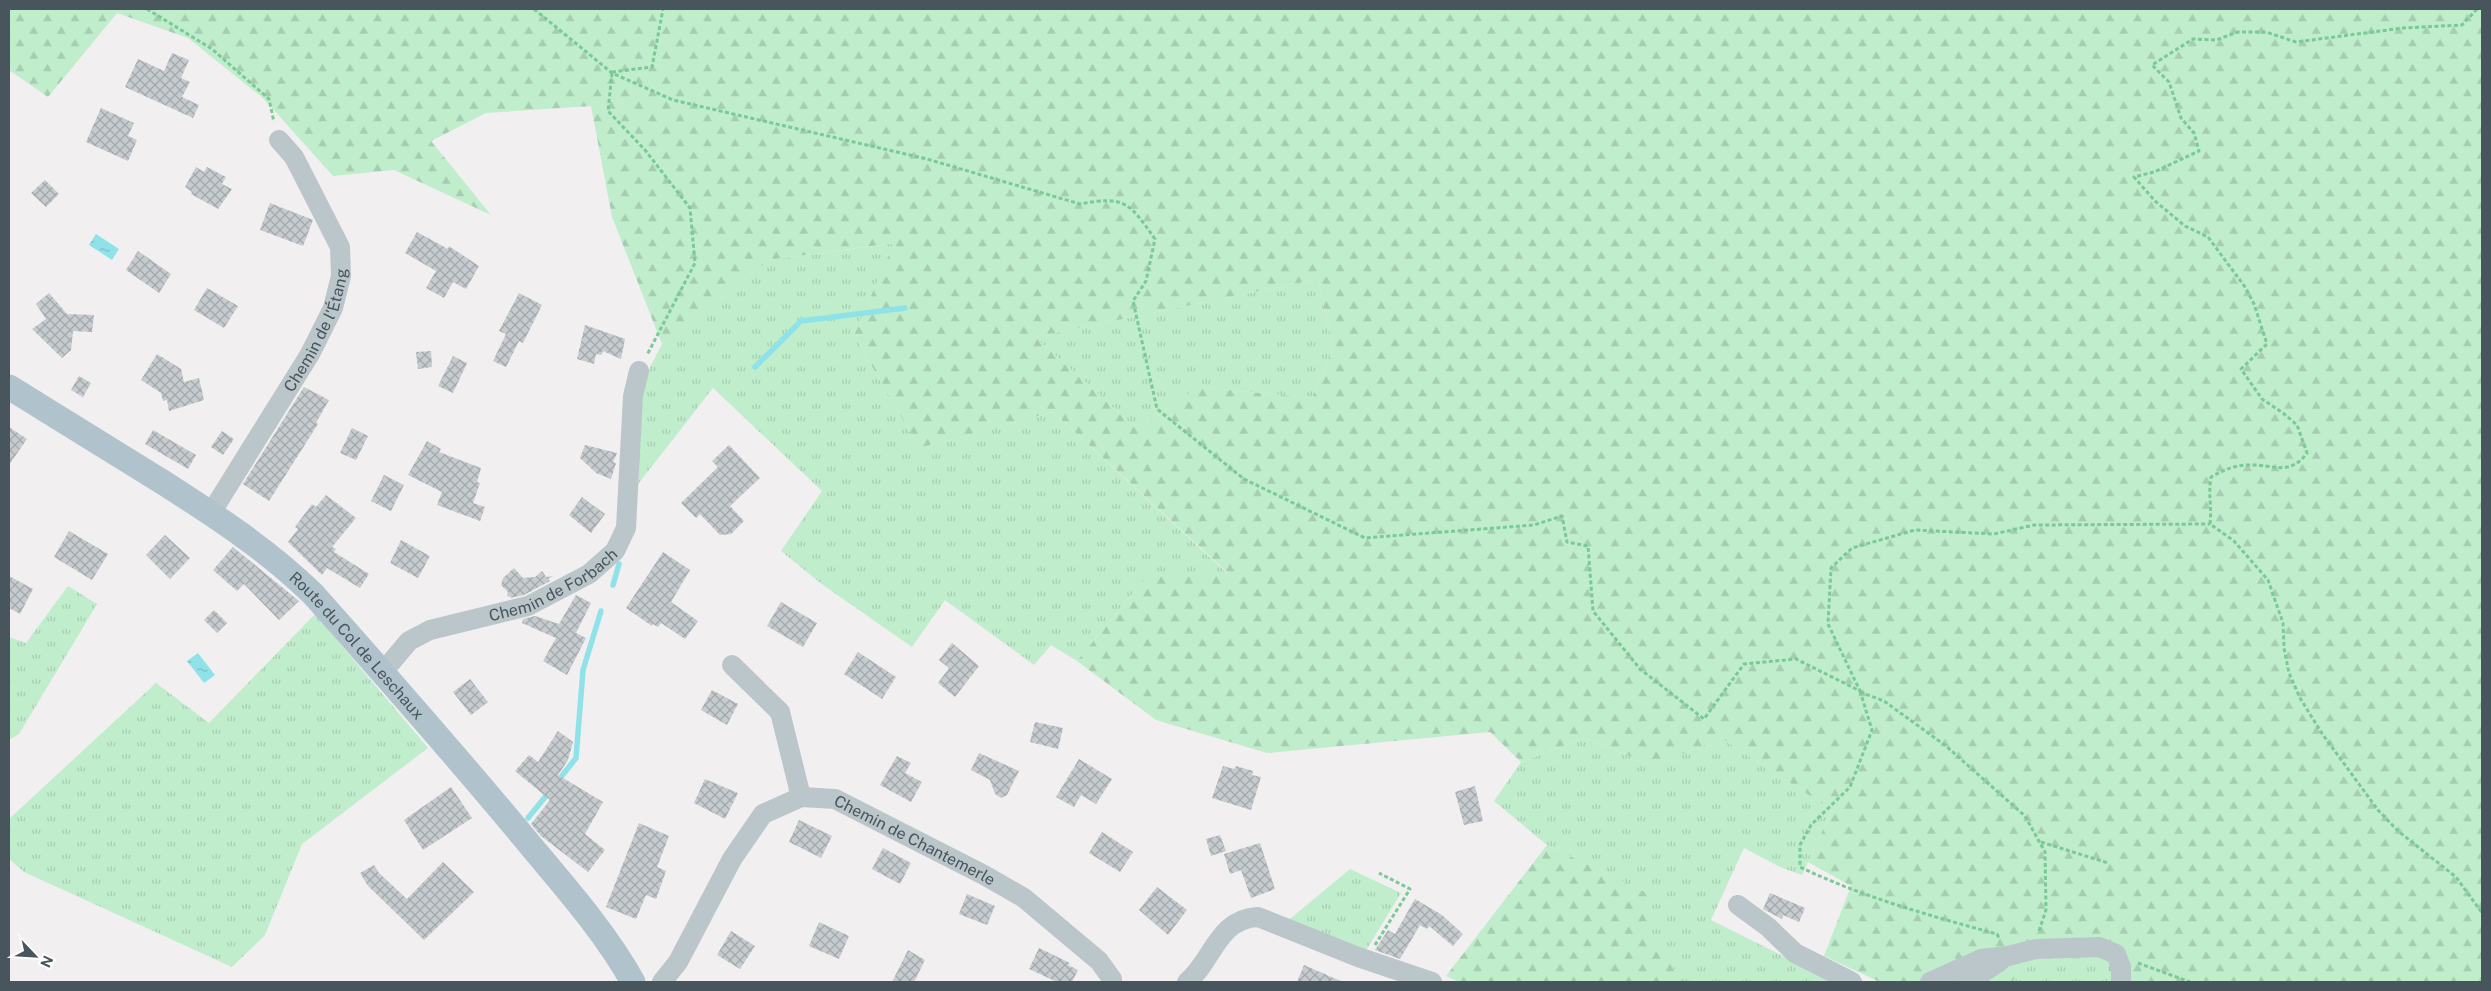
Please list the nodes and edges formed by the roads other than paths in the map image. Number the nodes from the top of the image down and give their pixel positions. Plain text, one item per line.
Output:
1 (279, 140) road end
2 (639, 371) road end
3 (9, 387) edge
4 (211, 514) junction
5 (732, 665) dead end
6 (382, 672) junction
7 (801, 796) junction
8 (1738, 905) dead end
9 (2008, 956) junction
10 (1115, 981) edge
11 (633, 982) edge
12 (662, 982) edge
13 (1187, 982) edge
14 (1432, 982) edge
15 (1852, 982) edge
16 (1930, 982) edge
17 (1968, 982) edge
18 (2121, 982) edge

1 - 4 street, Chemin de l'Étang
2 - 6 street, Chemin de Forbach
3 - 4 main road, Route du Col de Leschaux
4 - 6 main road, Route du Col de Leschaux
5 - 7 street
6 - 11 main road, Route du Col de Leschaux
7 - 10 street, Chemin de Chantemerle
7 - 12 street
8 - 15 street
9 - 16 street
9 - 17 street
9 - 18 street
13 - 14 street

